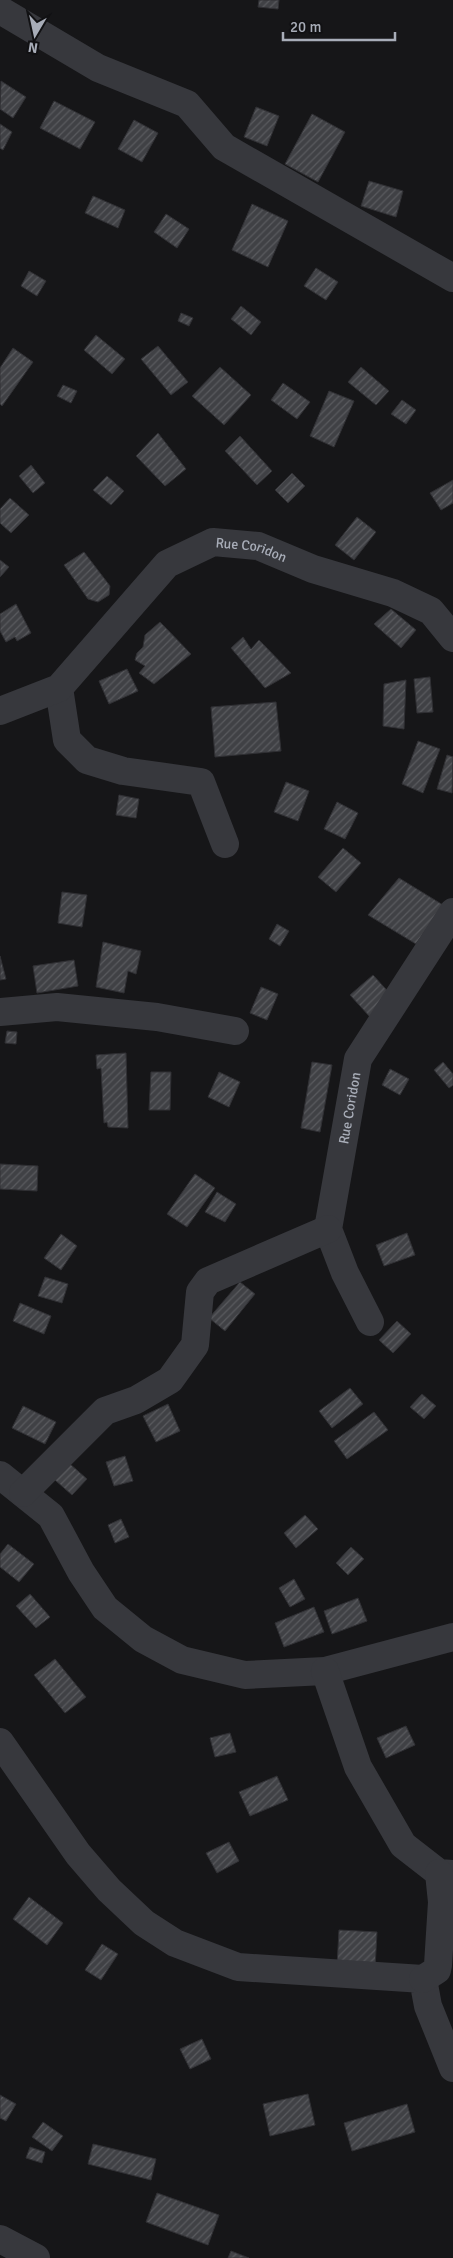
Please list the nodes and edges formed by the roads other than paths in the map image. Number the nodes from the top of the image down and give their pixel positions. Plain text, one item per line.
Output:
1 (0, 10) edge
2 (453, 278) edge
3 (453, 638) edge
4 (59, 688) junction
5 (0, 711) edge
6 (225, 844) dead end
7 (453, 912) edge
8 (0, 1012) edge
9 (235, 1031) dead end
10 (328, 1229) junction
11 (370, 1322) dead end
12 (0, 1475) edge
13 (23, 1493) junction
14 (453, 1637) edge
15 (325, 1671) junction
16 (0, 1742) edge
17 (446, 1873) edge
18 (423, 1979) junction
19 (453, 2068) edge
20 (0, 2239) edge
21 (36, 2258) edge

1 - 2 street
3 - 4 street, Rue Coridon
4 - 5 street, Rue Coridon
4 - 6 street
7 - 10 street, Rue Coridon
8 - 9 street
10 - 11 street
10 - 13 street
12 - 13 street
13 - 15 street
14 - 15 street
15 - 17 street
16 - 18 street
17 - 18 street
18 - 19 street
20 - 21 street

